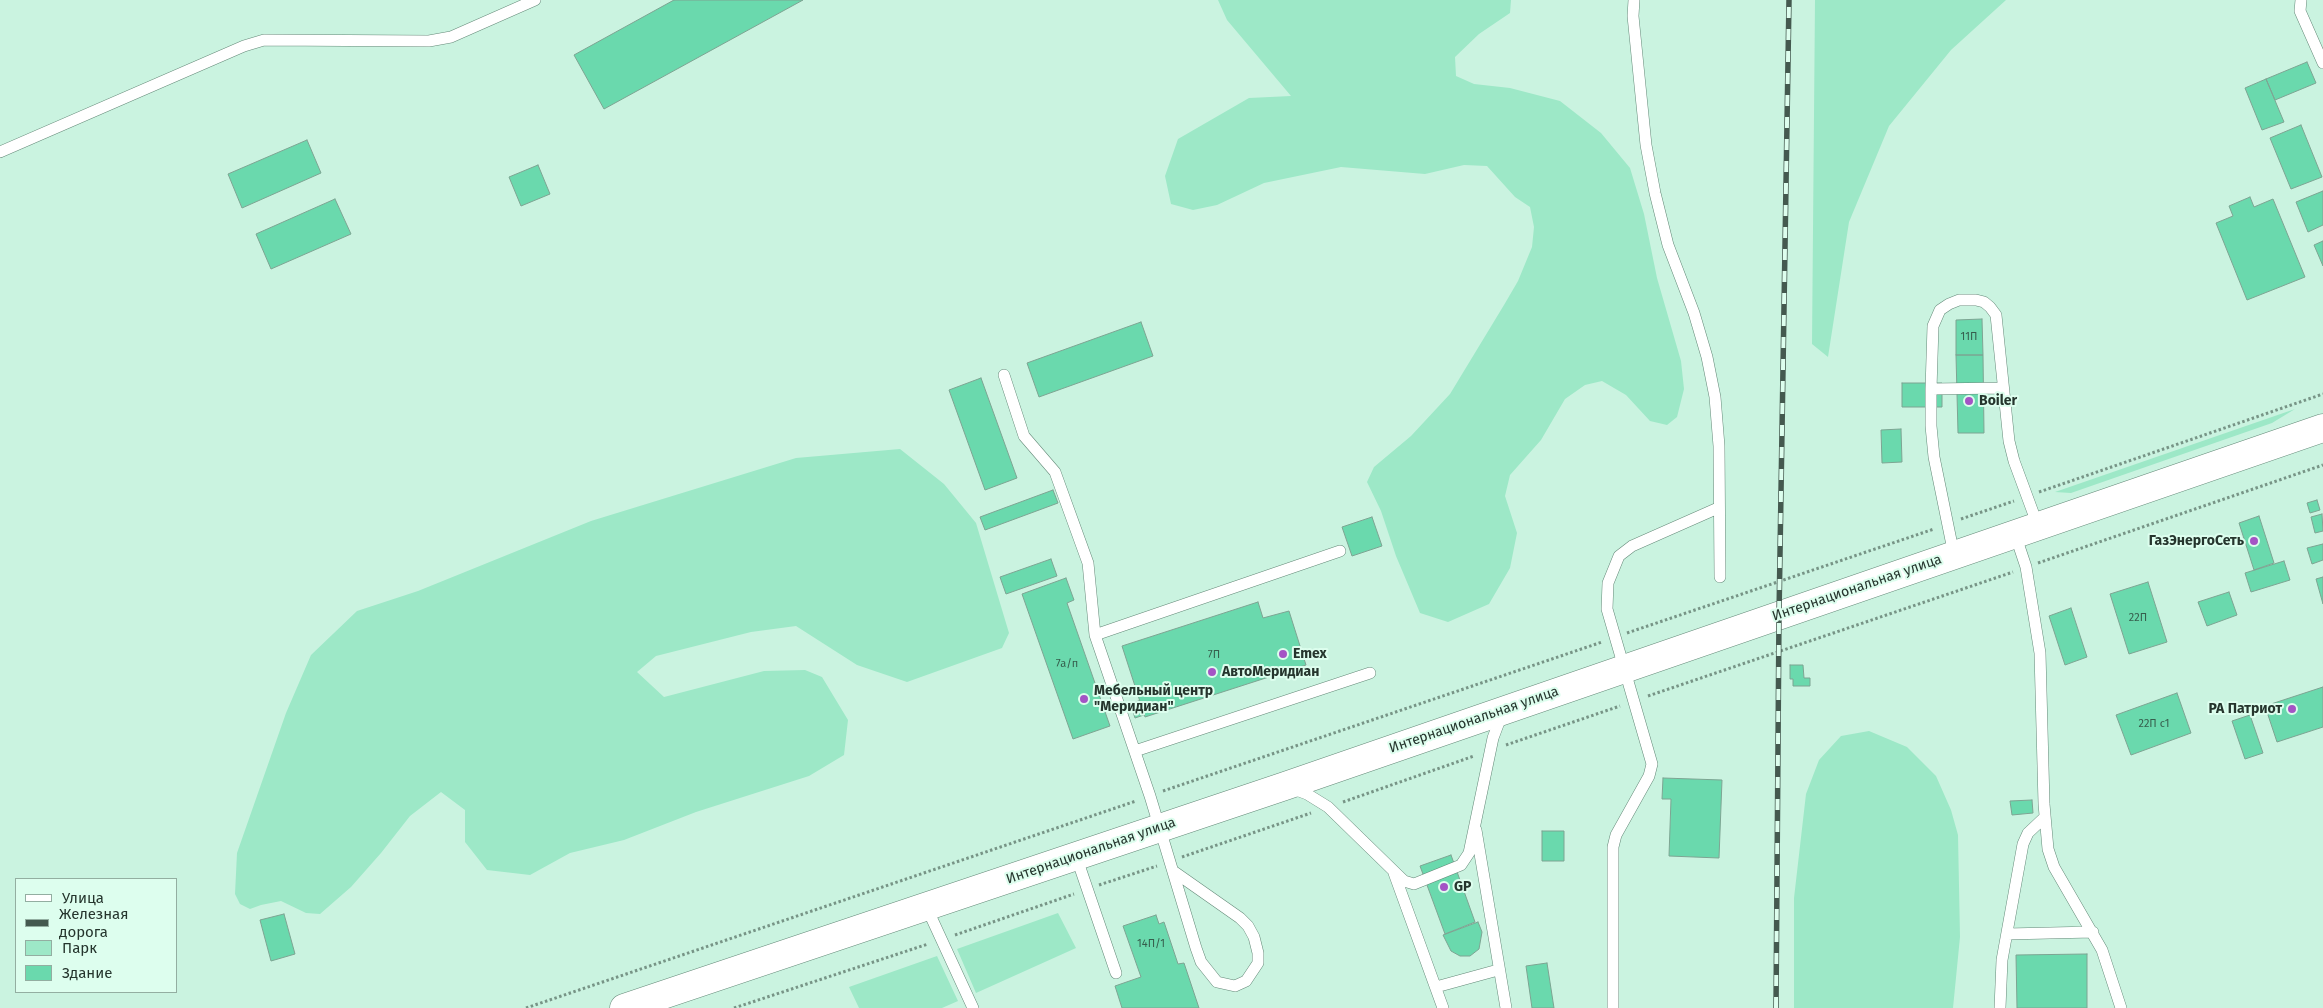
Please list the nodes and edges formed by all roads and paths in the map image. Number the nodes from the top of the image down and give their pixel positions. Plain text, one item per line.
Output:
1 (535, 0) edge
2 (1634, 0) edge
3 (2301, 0) edge
4 (2323, 63) edge
5 (0, 152) edge
6 (1004, 375) dead end
7 (2003, 388) junction
8 (1931, 389) junction
9 (2323, 394) edge
10 (2323, 428) edge
11 (2323, 465) edge
12 (2027, 496) junction
13 (1718, 508) junction
14 (1947, 524) junction
15 (2027, 530) junction
16 (1340, 551) dead end
17 (1954, 555) junction
18 (2026, 568) junction
19 (1720, 577) dead end
20 (1095, 634) junction
21 (1615, 637) junction
22 (1625, 668) junction
23 (1370, 673) dead end
24 (1635, 701) junction
25 (1504, 709) junction
26 (1490, 750) junction
27 (1135, 751) junction
28 (1285, 786) junction
29 (1150, 796) junction
30 (1328, 807) junction
31 (2045, 817) junction
32 (1475, 823) junction
33 (1160, 828) junction
34 (1076, 856) junction
35 (1172, 866) junction
36 (1392, 868) junction
37 (1088, 889) junction
38 (926, 906) junction
39 (2094, 932) junction
40 (2007, 934) junction
41 (941, 940) junction
42 (1498, 970) junction
43 (1116, 973) dead end
44 (1436, 987) junction
45 (526, 1008) edge
46 (624, 1008) edge
47 (734, 1008) edge
48 (973, 1008) edge
49 (1444, 1008) edge
50 (1506, 1008) edge
51 (1613, 1008) edge
52 (2000, 1008) edge
53 (2120, 1008) edge

1 - 5 lane
2 - 13 lane
3 - 4 lane
6 - 20 lane
7 - 8 lane
7 - 8 lane
7 - 12 lane
8 - 14 lane
9 - 12 path
10 - 15 main road, Интернациональная улица
11 - 18 path
12 - 14 path
12 - 15 lane
13 - 19 lane
13 - 21 lane
14 - 17 lane
14 - 21 path
15 - 17 main road, Интернациональная улица
15 - 18 lane
16 - 20 lane
17 - 22 main road, Интернациональная улица
18 - 24 path
18 - 31 lane
20 - 27 lane
21 - 22 lane
21 - 29 path
22 - 24 lane
22 - 25 main road, Интернациональная улица
23 - 27 lane
24 - 26 path
24 - 51 lane
25 - 26 lane
25 - 28 main road, Интернациональная улица
26 - 30 path
26 - 32 lane
27 - 29 lane
28 - 30 lane
28 - 33 main road, Интернациональная улица
29 - 33 lane
29 - 45 path
30 - 35 path
30 - 36 lane
31 - 39 lane
31 - 40 lane
32 - 36 lane
32 - 42 lane
33 - 34 main road, Интернациональная улица
33 - 35 lane
34 - 37 lane
34 - 38 main road, Интернациональная улица
35 - 35 lane
35 - 37 path
36 - 44 lane
37 - 41 path
37 - 43 lane
38 - 41 lane
38 - 46 main road, Интернациональная улица
39 - 40 lane
39 - 53 lane
40 - 52 lane
41 - 47 path
41 - 48 lane
42 - 44 lane
42 - 50 lane
44 - 49 lane

